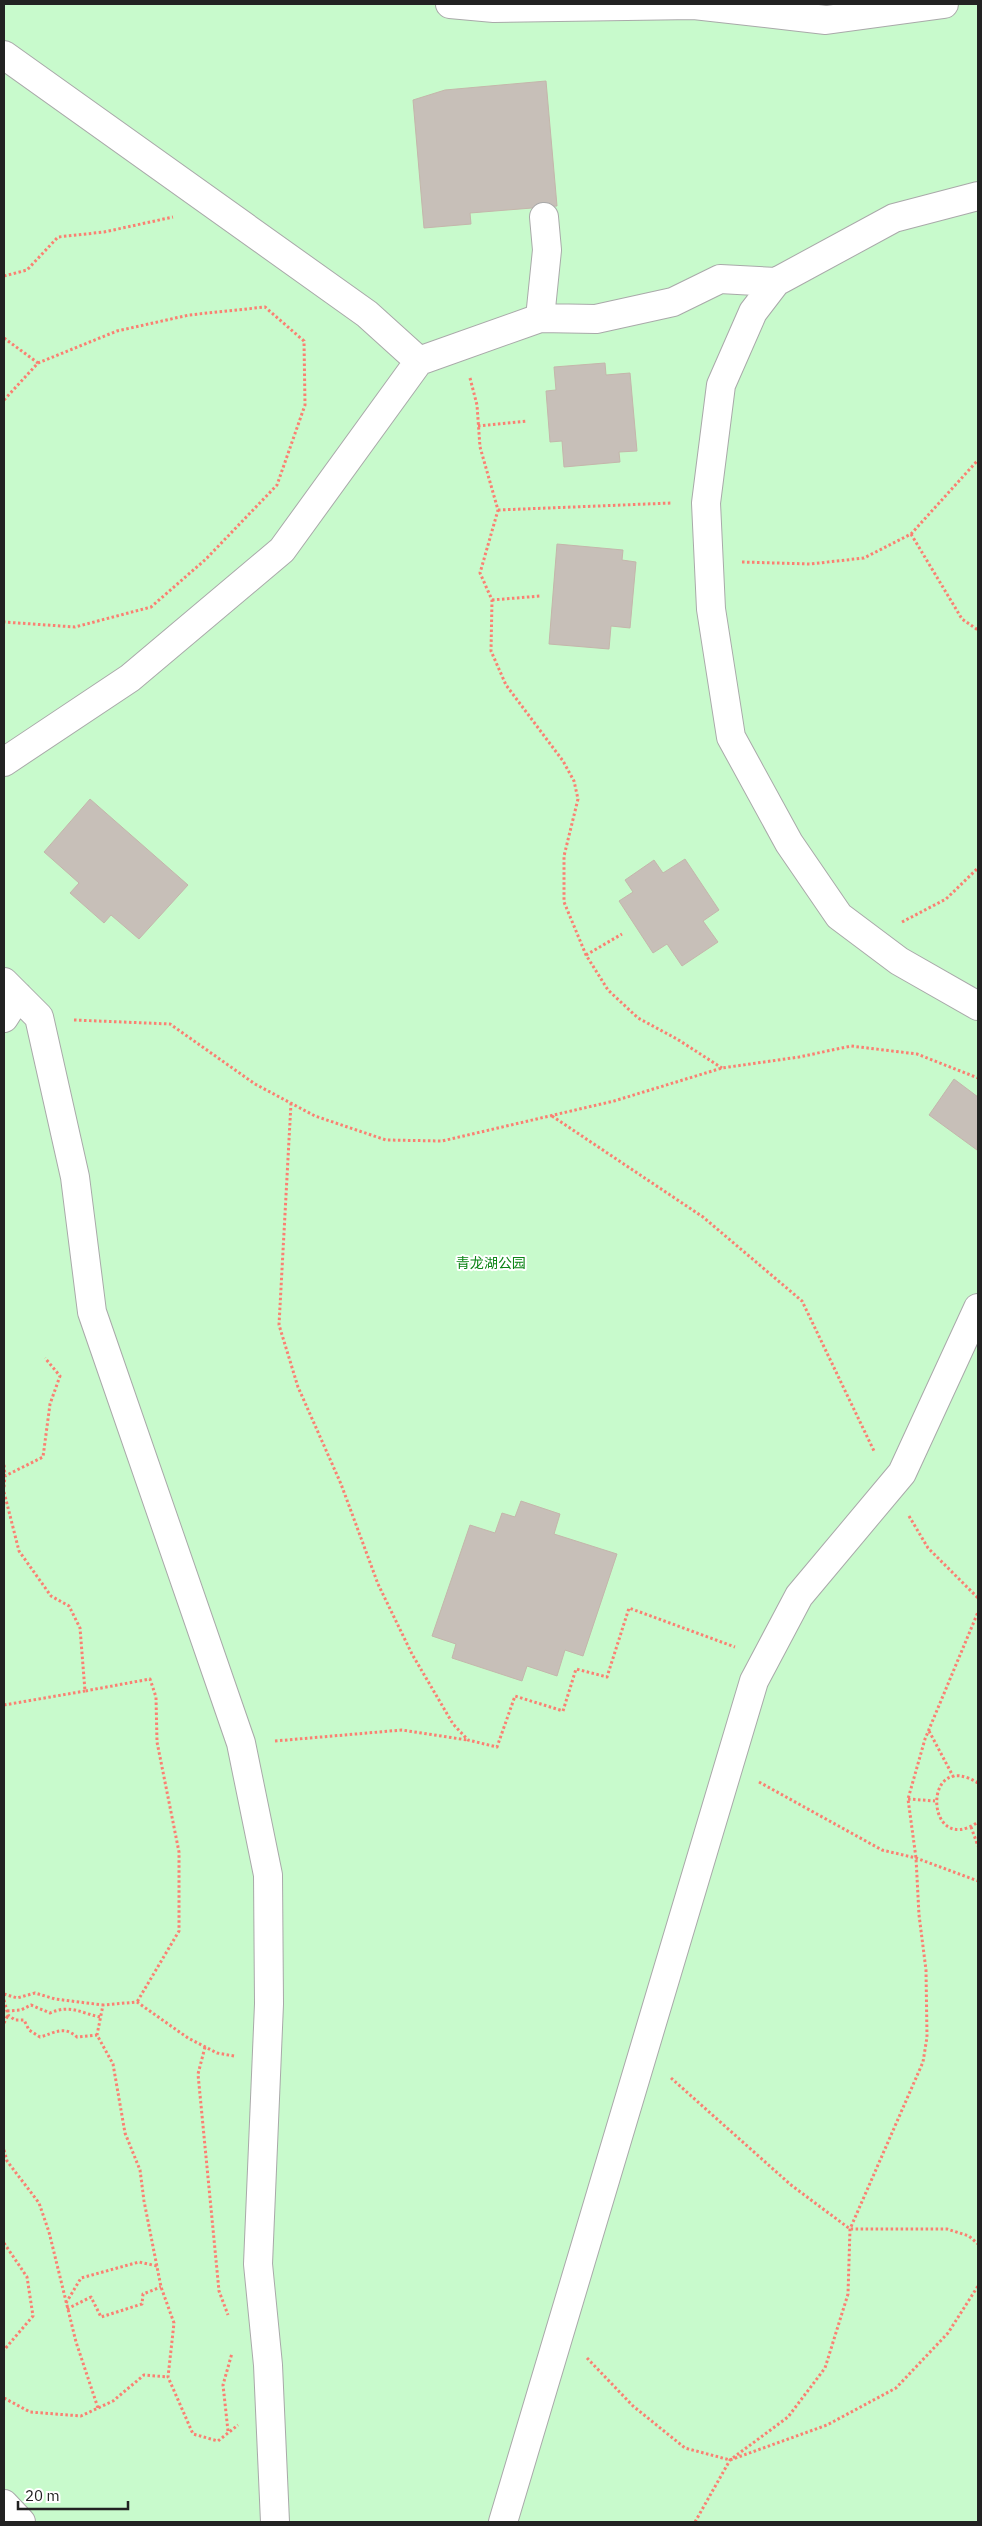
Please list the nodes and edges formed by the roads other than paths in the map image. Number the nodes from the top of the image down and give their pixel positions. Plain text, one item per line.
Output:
1 (450, 4) edge
2 (944, 4) edge
3 (4, 55) edge
4 (978, 196) edge
5 (544, 217) dead end
6 (776, 282) junction
7 (540, 318) junction
8 (419, 361) junction
9 (4, 762) edge
10 (8, 999) edge
11 (978, 1006) edge
12 (978, 1308) edge
13 (4, 2504) edge
14 (21, 2522) edge
15 (275, 2522) edge
16 (503, 2522) edge

1 - 2 street
3 - 8 street
4 - 6 street
5 - 7 street
6 - 7 street
6 - 11 street
7 - 8 street
8 - 9 street
10 - 15 street
12 - 16 street
13 - 14 street

